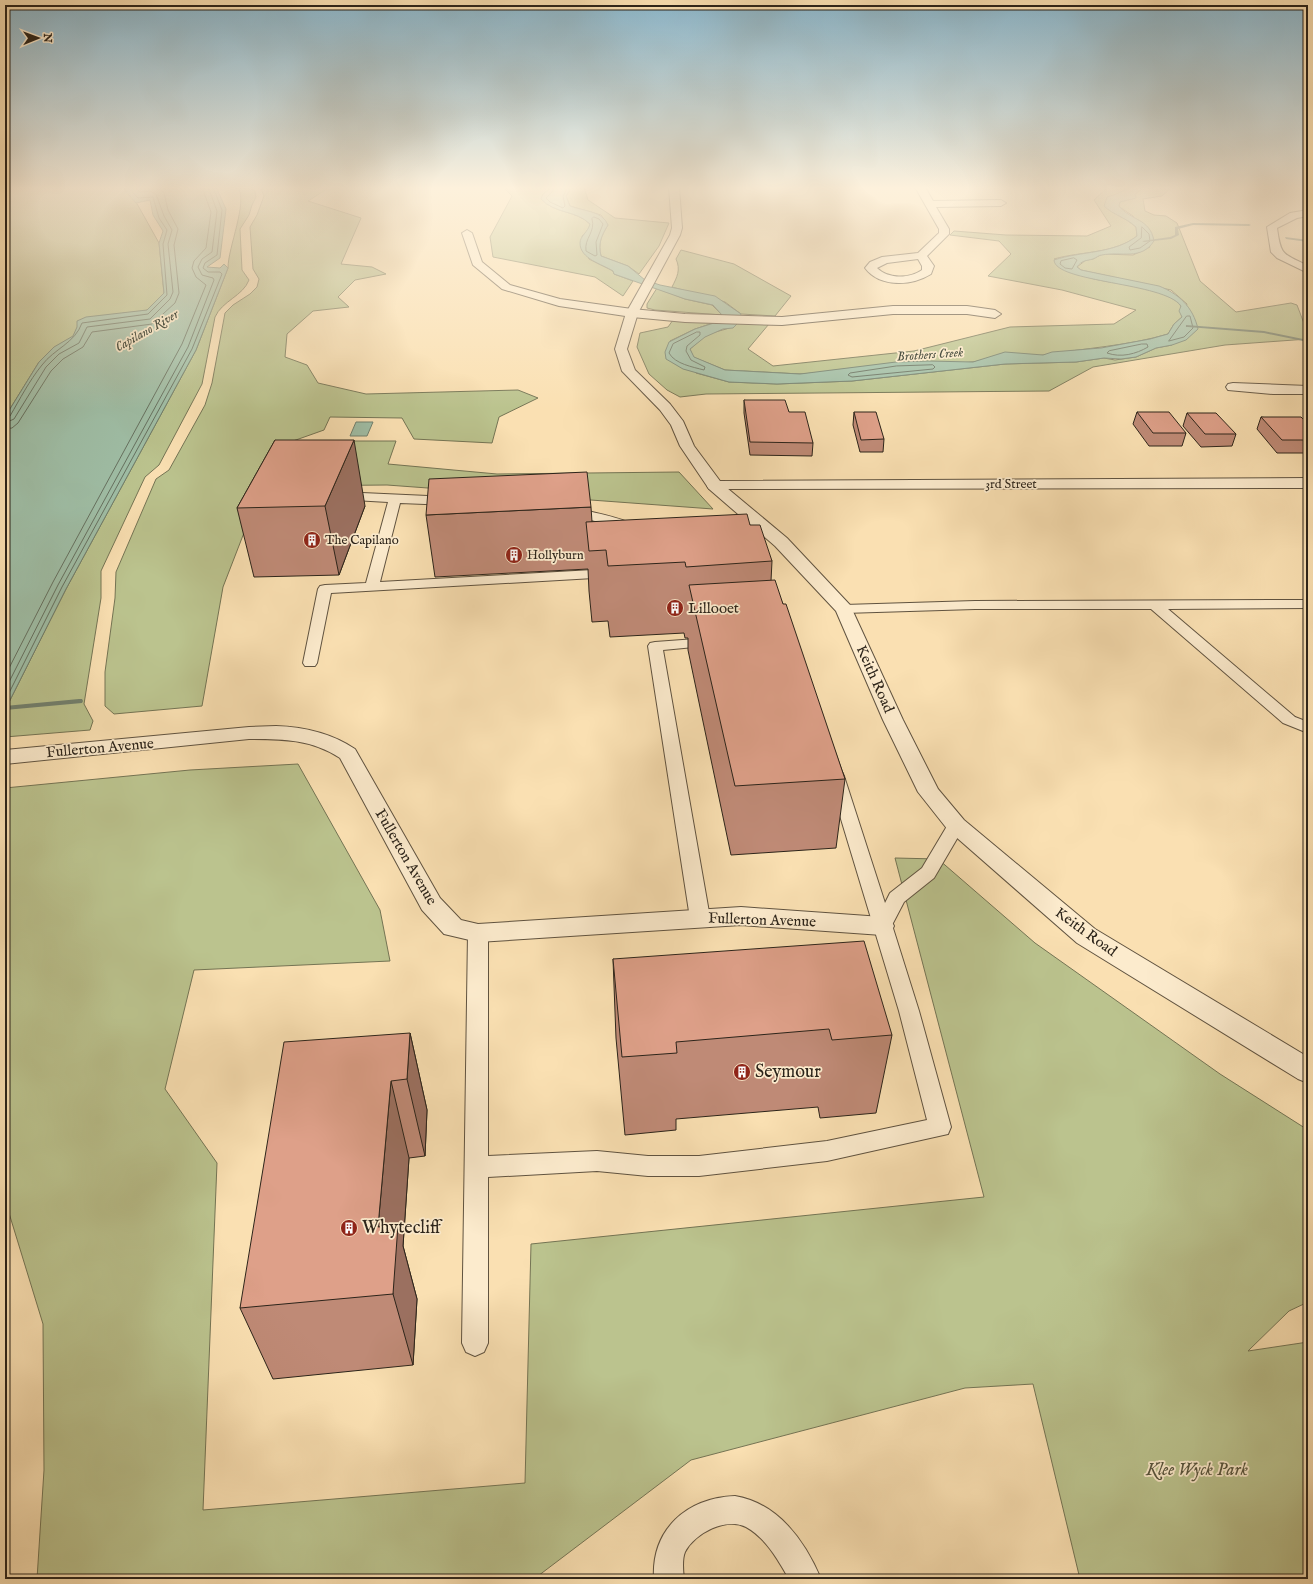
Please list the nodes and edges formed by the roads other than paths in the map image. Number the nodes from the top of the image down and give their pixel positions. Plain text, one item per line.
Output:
1 (477, 261) edge
2 (662, 261) edge
3 (1290, 261) edge
4 (1308, 270) edge
5 (632, 313) junction
6 (995, 314) dead end
7 (1233, 387) dead end
8 (1308, 390) edge
9 (1308, 483) edge
10 (715, 486) junction
11 (331, 496) edge
12 (396, 499) junction
13 (462, 501) edge
14 (555, 508) edge
15 (643, 533) edge
16 (620, 573) edge
17 (372, 586) junction
18 (1154, 604) junction
19 (1308, 604) edge
20 (844, 609) junction
21 (724, 641) edge
22 (310, 663) dead end
23 (1308, 728) edge
24 (5, 757) edge
25 (830, 759) edge
26 (956, 825) junction
27 (700, 918) junction
28 (882, 926) junction
29 (478, 933) junction
30 (1308, 1071) edge
31 (477, 1167) junction
32 (475, 1343) dead end
33 (669, 1579) edge
34 (806, 1579) edge

1 - 5 street
2 - 5 street, Keith Road
3 - 4 street
5 - 6 street
5 - 10 street, Keith Road
7 - 8 street
9 - 10 street, 3rd Street
10 - 20 street, Keith Road
11 - 12 lane
12 - 13 lane
12 - 17 lane
14 - 15 lane
16 - 17 lane
17 - 22 lane
18 - 19 lane
18 - 20 lane
18 - 23 lane
20 - 26 street, Keith Road
21 - 27 lane
24 - 29 street, Fullerton Avenue
25 - 28 lane
26 - 28 lane
26 - 30 street, Keith Road
27 - 28 street, Fullerton Avenue
27 - 29 street, Fullerton Avenue
28 - 31 lane
29 - 31 lane
31 - 32 lane
33 - 34 lane

